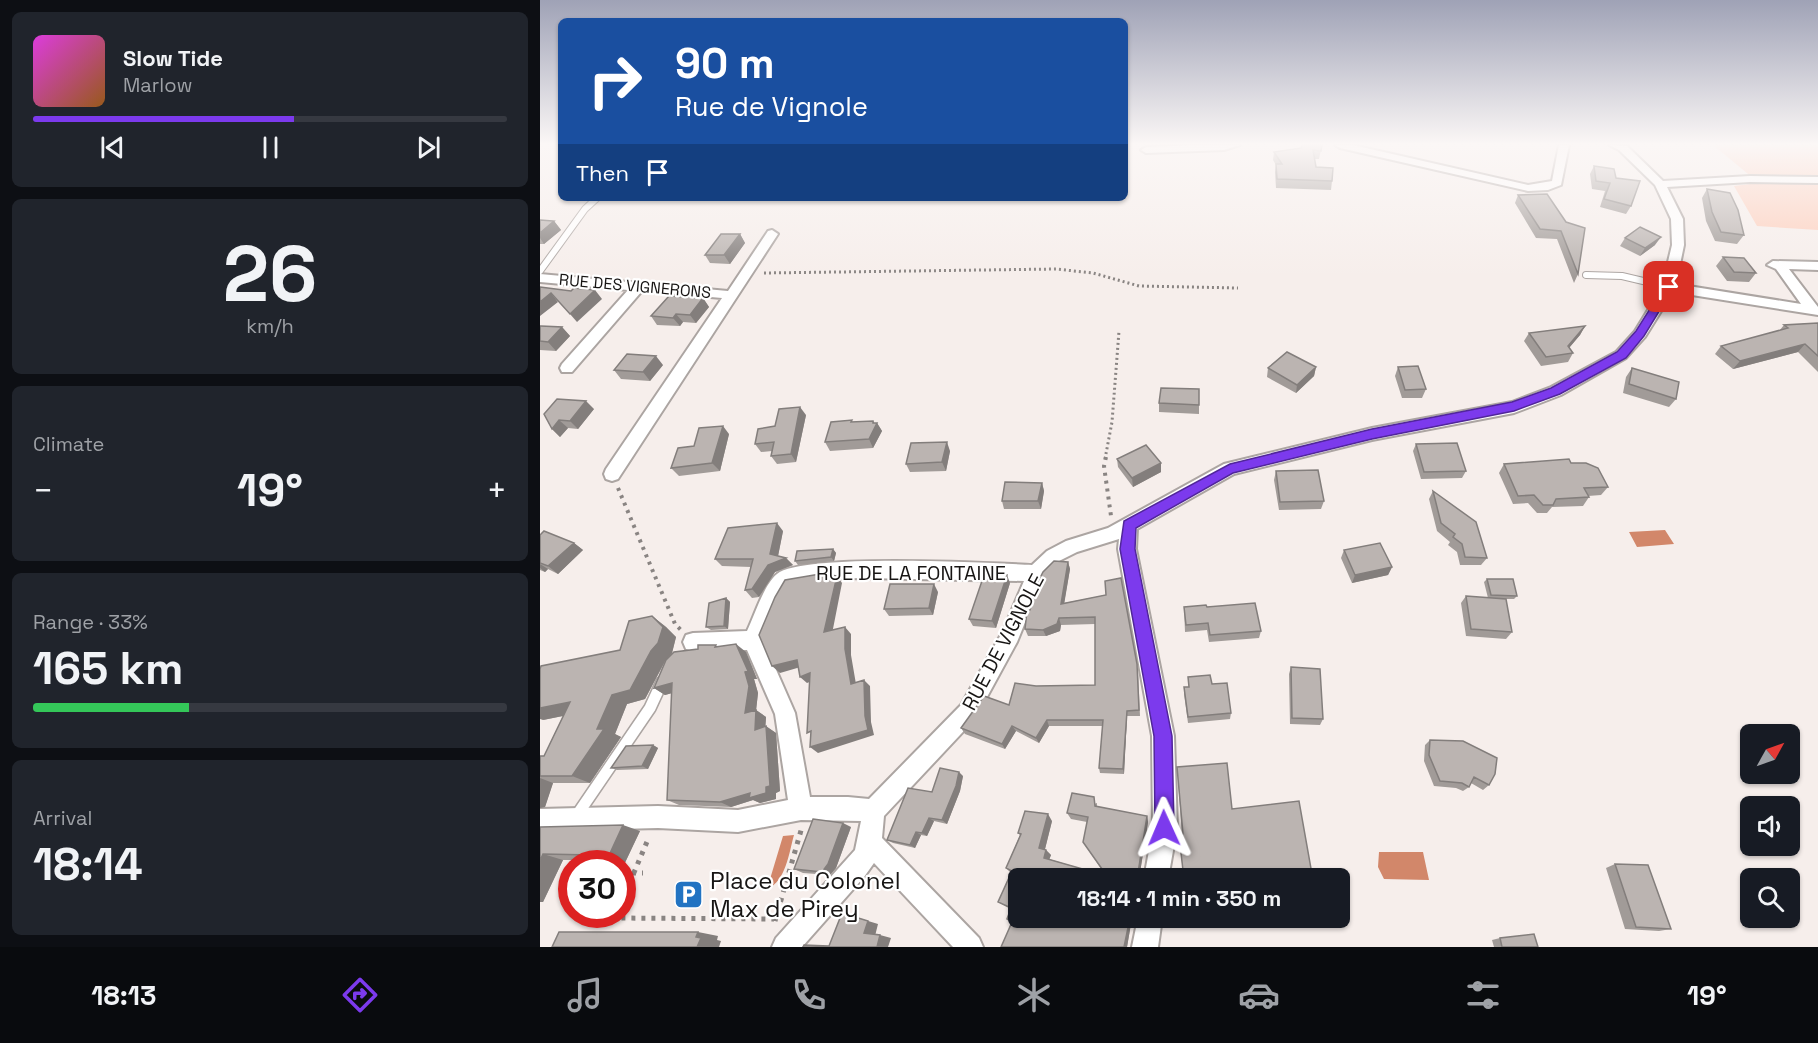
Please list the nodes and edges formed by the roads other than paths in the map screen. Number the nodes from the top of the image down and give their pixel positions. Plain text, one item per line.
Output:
1 (1663, 189) edge
2 (594, 201) edge
3 (772, 234) dead end
4 (1818, 266) edge
5 (540, 271) edge
6 (1586, 275) dead end
7 (540, 278) edge
8 (639, 286) junction
9 (1669, 287) junction
10 (730, 295) junction
11 (1815, 311) edge
12 (567, 368) dead end
13 (612, 474) road end
14 (1121, 530) junction
15 (1036, 573) junction
16 (753, 640) junction
17 (690, 646) road end
18 (667, 673) edge
19 (801, 809) junction
20 (873, 811) junction
21 (575, 818) junction
22 (540, 820) edge
23 (870, 842) junction
24 (1158, 868) edge
25 (1148, 928) edge
26 (785, 947) edge
27 (970, 947) edge
28 (1145, 947) edge

1 - 9 street, RUE DE VIGNOLE
2 - 5 lane
3 - 10 street
4 - 11 street
6 - 9 lane
7 - 8 street, RUE DES VIGNERONS
8 - 10 street, RUE DES VIGNERONS
8 - 12 street
9 - 11 street
9 - 14 street, RUE DE VIGNOLE
10 - 13 street
14 - 15 street, RUE DE VIGNOLE
14 - 24 street
15 - 16 street, RUE DE LA FONTAINE
15 - 20 street, RUE DE VIGNOLE
16 - 17 street
16 - 19 street
18 - 21 lane
19 - 20 street
19 - 21 street
20 - 23 street
21 - 22 street
23 - 26 street
23 - 27 street
25 - 28 street

